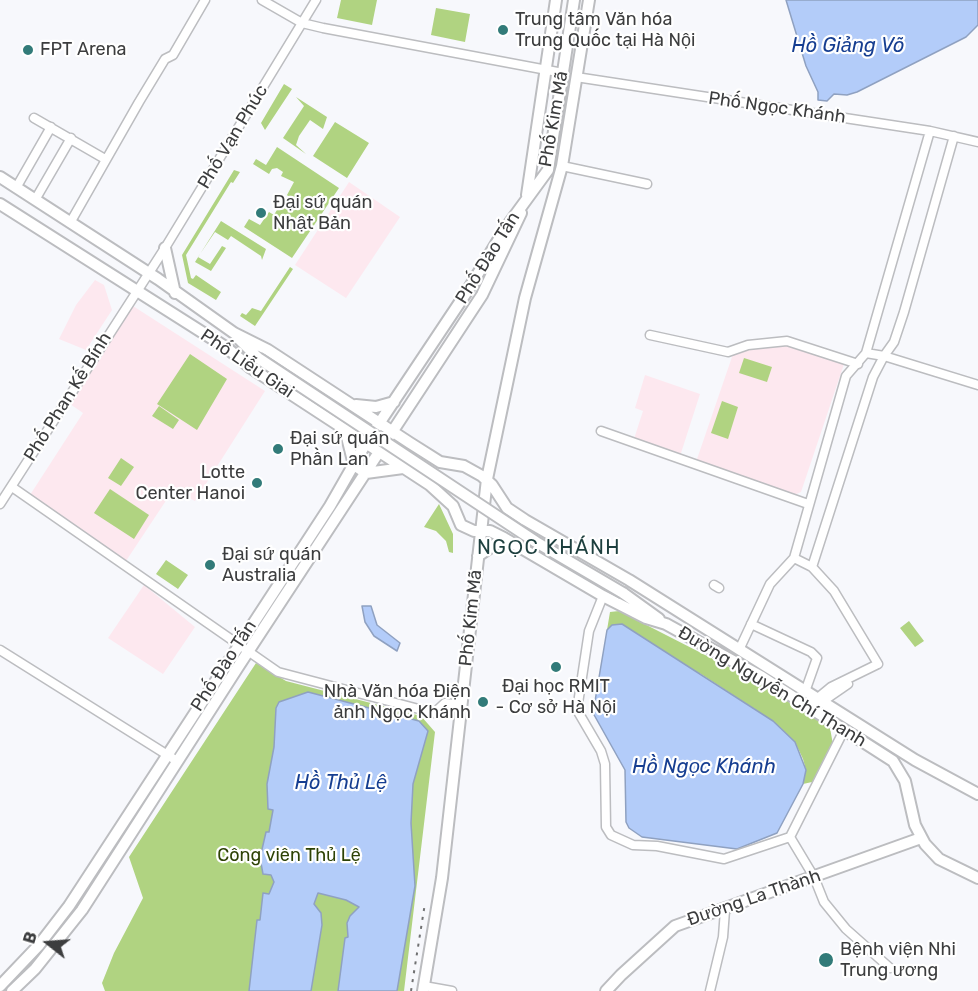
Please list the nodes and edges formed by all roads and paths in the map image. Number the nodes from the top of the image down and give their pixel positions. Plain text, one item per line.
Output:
1 (205, 0) edge
2 (262, 0) edge
3 (316, 0) edge
4 (556, 0) edge
5 (574, 0) edge
6 (589, 0) edge
7 (302, 23) junction
8 (546, 71) junction
9 (563, 73) junction
10 (576, 77) junction
11 (34, 118) dead end
12 (51, 127) junction
13 (930, 130) junction
14 (954, 136) junction
15 (71, 138) junction
16 (978, 142) edge
17 (105, 159) junction
18 (562, 166) junction
19 (0, 177) edge
20 (558, 179) junction
21 (647, 184) dead end
22 (16, 188) junction
23 (527, 197) junction
24 (35, 200) junction
25 (0, 204) edge
26 (70, 223) junction
27 (165, 248) junction
28 (148, 273) junction
29 (136, 290) junction
30 (175, 293) junction
31 (234, 333) junction
32 (650, 335) dead end
33 (227, 348) junction
34 (866, 353) junction
35 (884, 356) junction
36 (258, 358) junction
37 (858, 364) junction
38 (978, 385) edge
39 (339, 396) junction
40 (394, 402) junction
41 (354, 405) junction
42 (326, 417) junction
43 (383, 418) junction
44 (397, 427) junction
45 (345, 429) junction
46 (602, 431) dead end
47 (366, 443) junction
48 (380, 452) junction
49 (440, 462) junction
50 (354, 465) junction
51 (403, 468) junction
52 (366, 473) junction
53 (487, 479) junction
54 (430, 485) junction
55 (12, 487) junction
56 (0, 504) edge
57 (808, 504) junction
58 (525, 520) junction
59 (481, 530) junction
60 (504, 538) junction
61 (515, 544) junction
62 (478, 556) junction
63 (794, 558) junction
64 (812, 567) junction
65 (623, 593) junction
66 (603, 596) junction
67 (269, 598) junction
68 (280, 605) junction
69 (674, 610) junction
70 (666, 624) junction
71 (751, 624) junction
72 (237, 644) junction
73 (0, 650) edge
74 (739, 650) junction
75 (248, 652) junction
76 (806, 689) junction
77 (821, 699) junction
78 (462, 705) junction
79 (811, 707) junction
80 (844, 730) junction
81 (901, 750) junction
82 (172, 758) junction
83 (892, 761) junction
84 (978, 794) edge
85 (790, 837) junction
86 (921, 838) junction
87 (814, 877) junction
88 (978, 878) edge
89 (725, 910) junction
90 (890, 968) dead end
91 (0, 986) edge
92 (424, 988) edge
93 (12, 991) edge
94 (452, 991) edge
95 (606, 991) edge
96 (710, 991) edge

1 - 17 street
2 - 7 street
3 - 7 street, Phố Vạn Phúc
4 - 8 main road, Phố Kim Mã
5 - 9 main road, Phố Kim Mã
6 - 10 main road, Phố Kim Mã
7 - 8 street
7 - 27 street, Phố Vạn Phúc
8 - 9 street
8 - 23 main road, Phố Kim Mã
9 - 23 main road, Phố Kim Mã
10 - 13 street, Phố Ngọc Khánh
10 - 18 main road, Phố Kim Mã
11 - 12 street
12 - 15 street
12 - 22 street
13 - 14 street, Phố Ngọc Khánh
13 - 34 street
14 - 16 street, Phố Ngọc Khánh
14 - 35 street
15 - 17 street
15 - 24 street
17 - 26 street
18 - 20 main road, Phố Kim Mã
18 - 21 street
19 - 22 main road, Phố Liễu Giai
20 - 23 main road, Phố Kim Mã
20 - 53 main road, Phố Kim Mã
22 - 24 main road, Phố Liễu Giai
23 - 40 main road, Phố Đào Tấn
23 - 44 main road, Phố Đào Tấn
24 - 26 main road, Phố Liễu Giai
25 - 29 main road, Phố Liễu Giai
26 - 28 main road, Phố Liễu Giai
27 - 28 street, Phố Vạn Phúc
27 - 30 main road
28 - 29 street, Phố Phan Kế Bính
28 - 30 main road, Phố Liễu Giai
29 - 33 main road, Phố Liễu Giai
29 - 55 street, Phố Phan Kế Bính
30 - 31 main road, Phố Liễu Giai
31 - 36 main road
31 - 39 main road, Phố Liễu Giai
32 - 37 street
33 - 36 main road
33 - 42 main road, Phố Liễu Giai
34 - 35 street
34 - 37 street
35 - 38 street
35 - 64 street
36 - 65 main road, bridge
37 - 57 street
39 - 41 main road, Phố Liễu Giai
39 - 42 main road
40 - 41 main road
40 - 43 main road, Phố Đào Tấn
41 - 43 main road, Phố Liễu Giai
42 - 45 main road, Phố Liễu Giai
43 - 44 main road, Phố Liễu Giai
43 - 47 main road, Phố Đào Tấn
44 - 48 main road, Phố Đào Tấn
44 - 49 main road
45 - 47 main road, Phố Liễu Giai
45 - 50 main road
46 - 57 street
47 - 48 main road, Phố Liễu Giai
47 - 50 main road, Phố Đào Tấn
48 - 51 main road, Phố Liễu Giai
48 - 52 main road, Phố Đào Tấn
49 - 53 main road
49 - 54 main road
50 - 52 main road
50 - 67 main road, Phố Đào Tấn
51 - 52 main road
51 - 54 main road, Phố Liễu Giai
52 - 68 main road, Phố Đào Tấn
53 - 58 main road, Đường Nguyễn Chí Thanh
53 - 59 main road, Phố Kim Mã
54 - 59 main road, Phố Liễu Giai
55 - 56 street, Phố Phan Kế Bính
55 - 72 street
57 - 63 street
58 - 61 main road
58 - 69 main road, Đường Nguyễn Chí Thanh
59 - 60 main road, Đường Nguyễn Chí Thanh
59 - 62 main road, Phố Kim Mã
60 - 61 main road, Đường Nguyễn Chí Thanh
60 - 62 main road
61 - 66 main road, Đường Nguyễn Chí Thanh
62 - 78 main road, Phố Kim Mã
63 - 64 street
63 - 71 street
64 - 77 street
65 - 69 main road
65 - 70 main road
66 - 70 main road, Đường Nguyễn Chí Thanh
66 - 85 street
67 - 68 main road
67 - 72 main road, Phố Đào Tấn
68 - 75 main road, Phố Đào Tấn
69 - 74 main road, Đường Nguyễn Chí Thanh
70 - 79 main road, Đường Nguyễn Chí Thanh
71 - 74 street
71 - 76 street
72 - 75 street
72 - 82 main road, Phố Đào Tấn
73 - 82 street
74 - 76 main road, Đường Nguyễn Chí Thanh
75 - 78 street
75 - 82 main road, Phố Đào Tấn
76 - 77 main road, Đường Nguyễn Chí Thanh
77 - 79 street
77 - 81 main road, Đường Nguyễn Chí Thanh
78 - 92 main road, Phố Kim Mã
79 - 80 main road, Đường Nguyễn Chí Thanh
80 - 83 main road, Đường Nguyễn Chí Thanh
80 - 85 street
81 - 83 main road
81 - 84 main road, Đường Nguyễn Chí Thanh
82 - 91 main road, Phố Đào Tấn
82 - 93 main road, Phố Đào Tấn
83 - 86 main road, Đường Nguyễn Chí Thanh
85 - 87 street
86 - 87 main road, Đường La Thành
86 - 88 main road, Đường Nguyễn Chí Thanh
87 - 89 main road, Đường La Thành
87 - 90 street
89 - 95 main road, Đường La Thành
89 - 96 street
92 - 94 street

